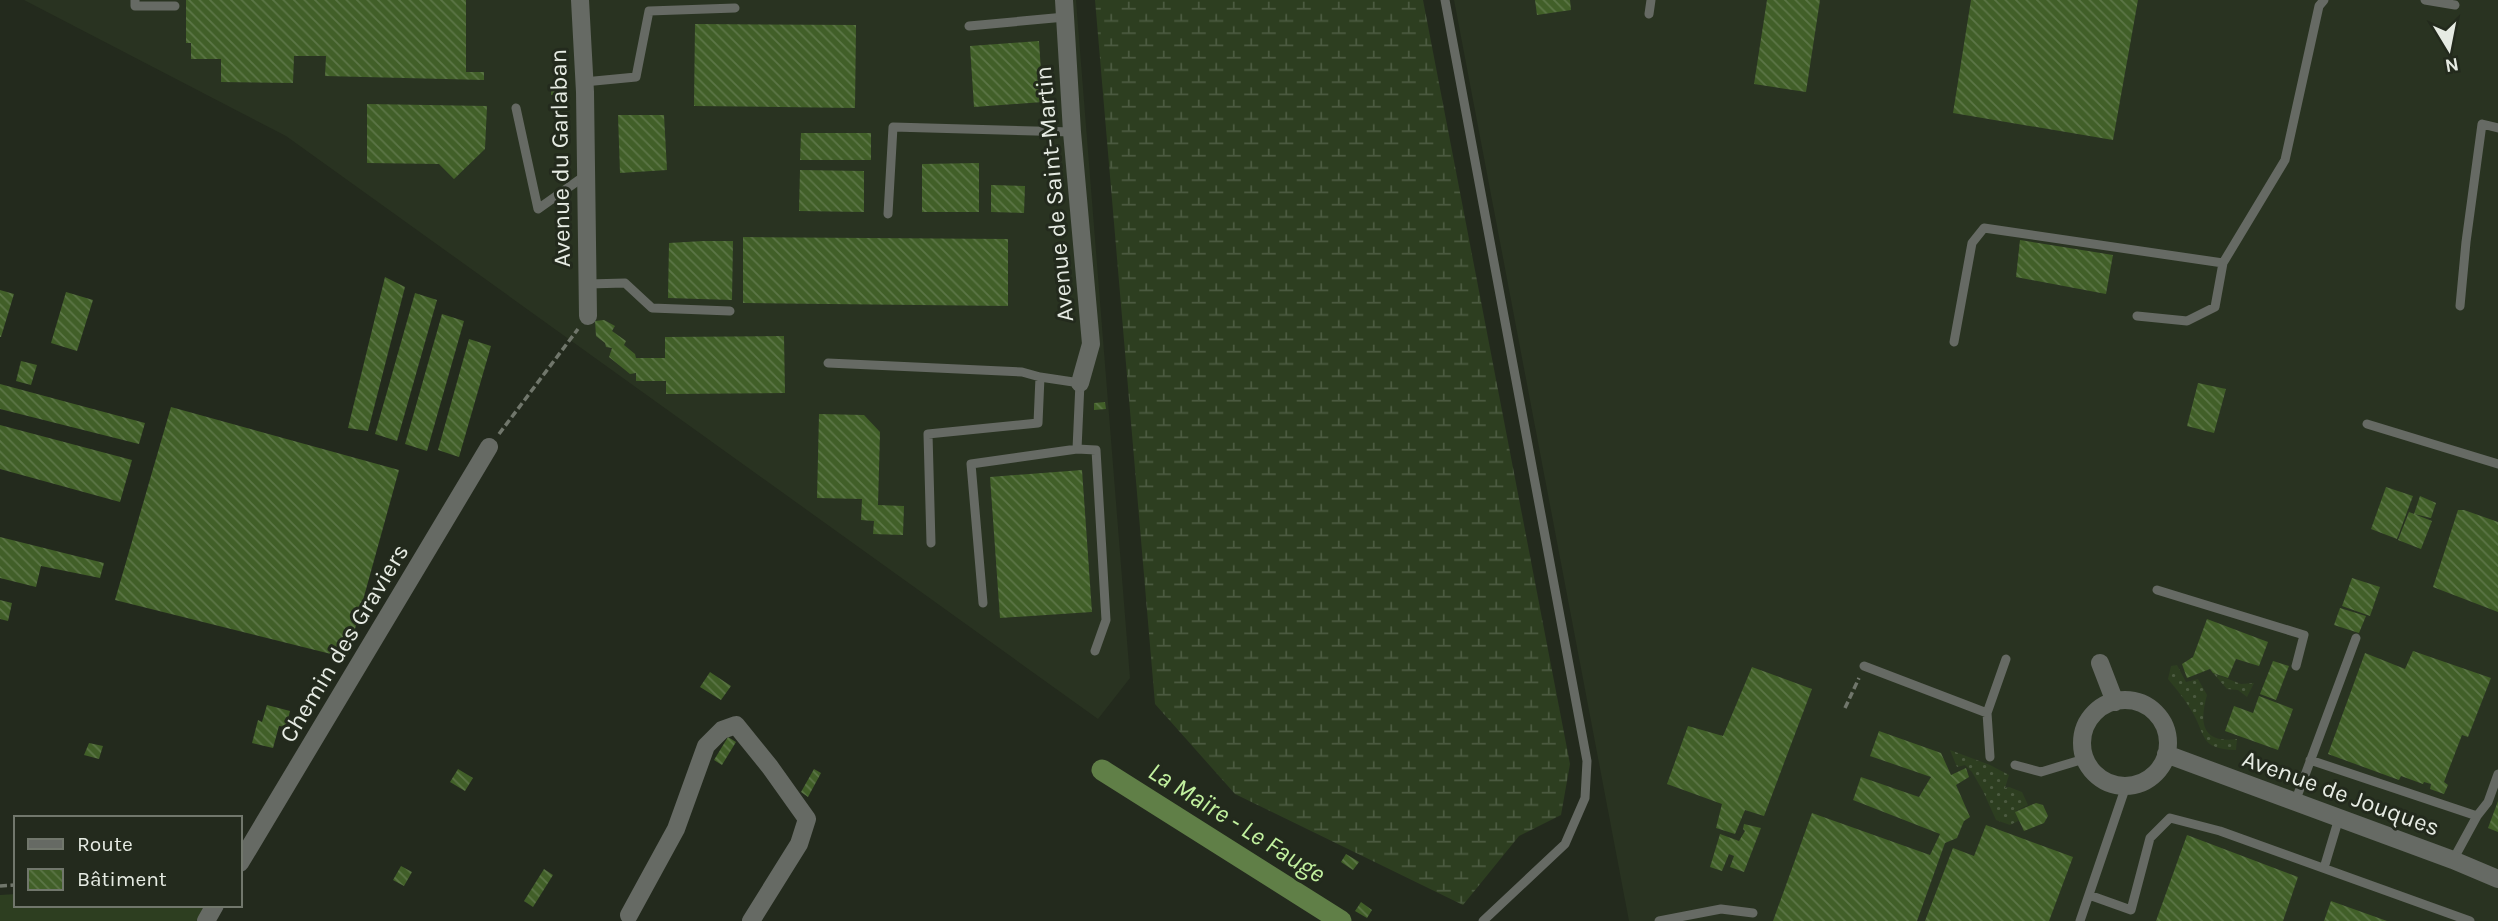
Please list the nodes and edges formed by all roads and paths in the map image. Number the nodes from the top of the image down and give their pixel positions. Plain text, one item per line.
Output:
1 (135, 0) edge
2 (580, 0) edge
3 (1446, 0) edge
4 (1651, 0) edge
5 (2324, 0) edge
6 (2425, 0) edge
7 (2455, 5) dead end
8 (175, 6) dead end
9 (734, 8) dead end
10 (1065, 9) edge
11 (1649, 14) dead end
12 (969, 26) dead end
13 (584, 82) junction
14 (516, 108) dead end
15 (2498, 128) edge
16 (1072, 132) junction
17 (586, 175) junction
18 (888, 214) dead end
19 (2223, 263) junction
20 (588, 284) junction
21 (2460, 306) dead end
22 (730, 311) dead end
23 (588, 316) joint
24 (2137, 316) dead end
25 (1955, 342) dead end
26 (828, 363) dead end
27 (1040, 377) junction
28 (1080, 383) junction
29 (2367, 424) dead end
30 (489, 447) joint
31 (1077, 449) junction
32 (2498, 464) edge
33 (931, 543) dead end
34 (2157, 590) dead end
35 (983, 604) dead end
36 (2356, 638) dead end
37 (1095, 652) dead end
38 (2006, 659) dead end
39 (2100, 663) dead end
40 (1864, 666) joint
41 (2296, 666) dead end
42 (2115, 702) junction
43 (1845, 708) dead end
44 (1987, 713) junction
45 (2166, 754) junction
46 (1990, 757) dead end
47 (2084, 759) junction
48 (2310, 760) junction
49 (2015, 765) dead end
50 (2498, 774) edge
51 (2126, 786) junction
52 (2295, 802) junction
53 (2477, 816) junction
54 (2339, 818) junction
55 (242, 860) edge
56 (2453, 860) junction
57 (2324, 868) junction
58 (2498, 879) edge
59 (2089, 895) junction
60 (1753, 913) dead end
61 (629, 915) dead end
62 (751, 921) edge
63 (1483, 921) edge
64 (1659, 921) edge
65 (2080, 921) edge
66 (2470, 921) edge

1 - 8 lane
2 - 13 street, Avenue du Garlaban
3 - 63 lane
4 - 11 lane
5 - 19 lane
6 - 7 lane
9 - 13 lane
10 - 12 lane
10 - 16 street, Avenue de Saint-Martin
13 - 17 street, Avenue du Garlaban
14 - 17 lane
15 - 21 lane
16 - 18 lane
16 - 28 street, Avenue de Saint-Martin
17 - 20 street, Avenue du Garlaban
19 - 24 lane
19 - 25 lane
20 - 22 lane
20 - 23 street, Avenue du Garlaban
23 - 30 path
26 - 27 lane
27 - 28 lane
27 - 33 lane
28 - 31 lane
29 - 32 lane
30 - 55 street, Chemin des Graviers
31 - 35 lane
31 - 37 lane
34 - 41 lane
36 - 48 lane
38 - 44 lane
39 - 42 street
40 - 43 path
40 - 44 lane
42 - 45 street
42 - 47 street
44 - 46 lane
45 - 51 street
45 - 52 street, Avenue de Jouques
47 - 49 lane
47 - 51 street
48 - 52 lane
48 - 53 lane
50 - 53 lane
51 - 59 lane
52 - 54 street, Avenue de Jouques
53 - 56 lane
54 - 56 street, Avenue de Jouques
54 - 57 lane
56 - 58 street, Avenue de Jouques
57 - 59 lane
57 - 66 lane
59 - 65 lane
60 - 64 lane
61 - 62 street

